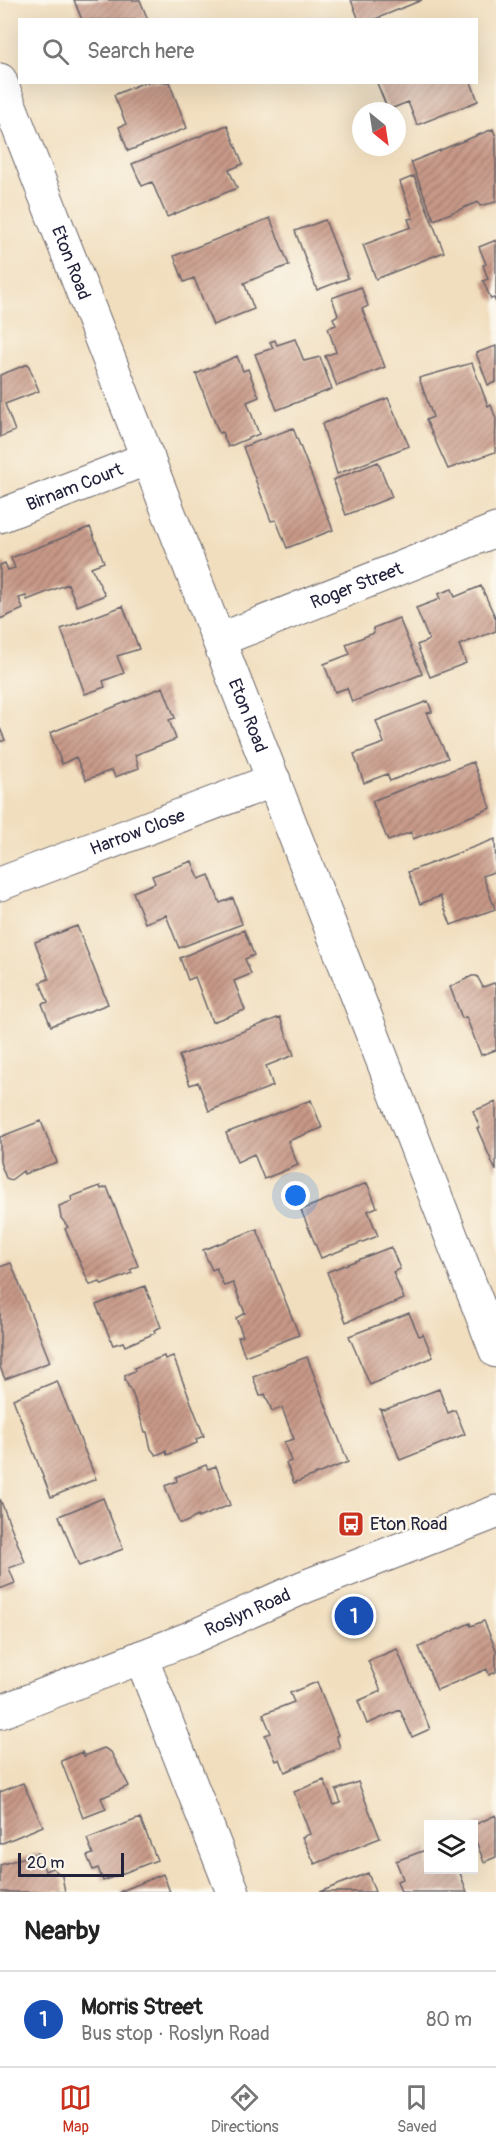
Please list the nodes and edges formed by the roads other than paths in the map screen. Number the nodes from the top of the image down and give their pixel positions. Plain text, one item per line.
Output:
1 (0, 80) edge
2 (148, 458) junction
3 (0, 516) edge
4 (496, 530) edge
5 (219, 640) junction
6 (274, 780) junction
7 (0, 884) edge
8 (496, 1351) edge
9 (496, 1512) edge
10 (141, 1657) junction
11 (0, 1712) edge
12 (233, 1892) edge

1 - 2 street, Eton Road
2 - 3 street, Birnam Court
2 - 5 street, Eton Road
4 - 5 street, Roger Street
5 - 6 street, Eton Road
6 - 7 street, Harrow Close
6 - 8 street, Eton Road
9 - 10 street, Roslyn Road
10 - 11 street, Roslyn Road
10 - 12 street

